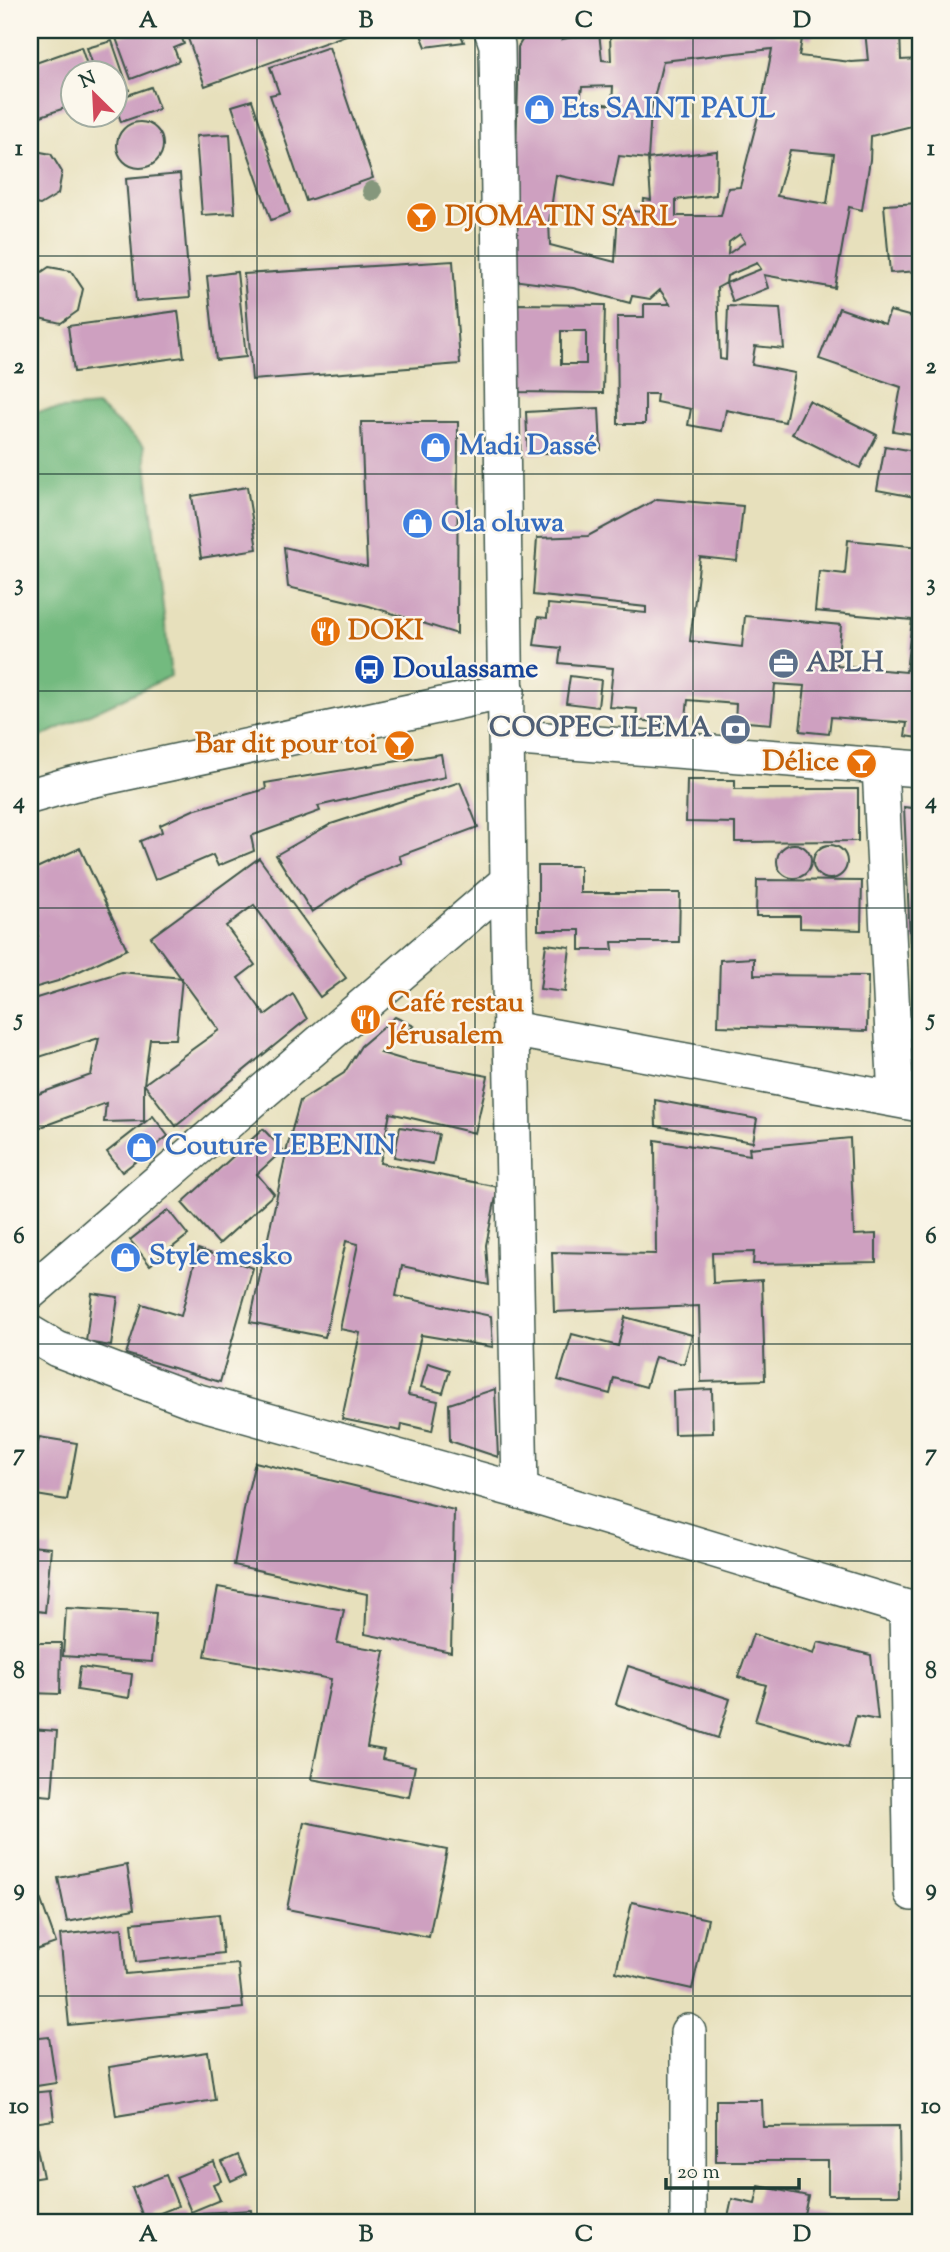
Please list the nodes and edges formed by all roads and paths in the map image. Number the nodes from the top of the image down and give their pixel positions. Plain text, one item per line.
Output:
1 (492, 30) edge
2 (507, 691) junction
3 (507, 737) junction
4 (880, 766) junction
5 (920, 769) edge
6 (30, 796) edge
7 (508, 881) junction
8 (511, 1029) junction
9 (908, 1101) edge
10 (30, 1292) edge
11 (30, 1333) edge
12 (520, 1491) junction
13 (914, 1610) edge
14 (912, 1893) dead end
15 (688, 2032) dead end
16 (688, 2222) edge

1 - 2 street
2 - 3 street
2 - 6 street
3 - 4 street
3 - 7 street
4 - 5 street
4 - 9 street
7 - 8 street
7 - 10 street
8 - 9 street
8 - 12 street
11 - 12 street
12 - 13 street
13 - 14 street
15 - 16 street

